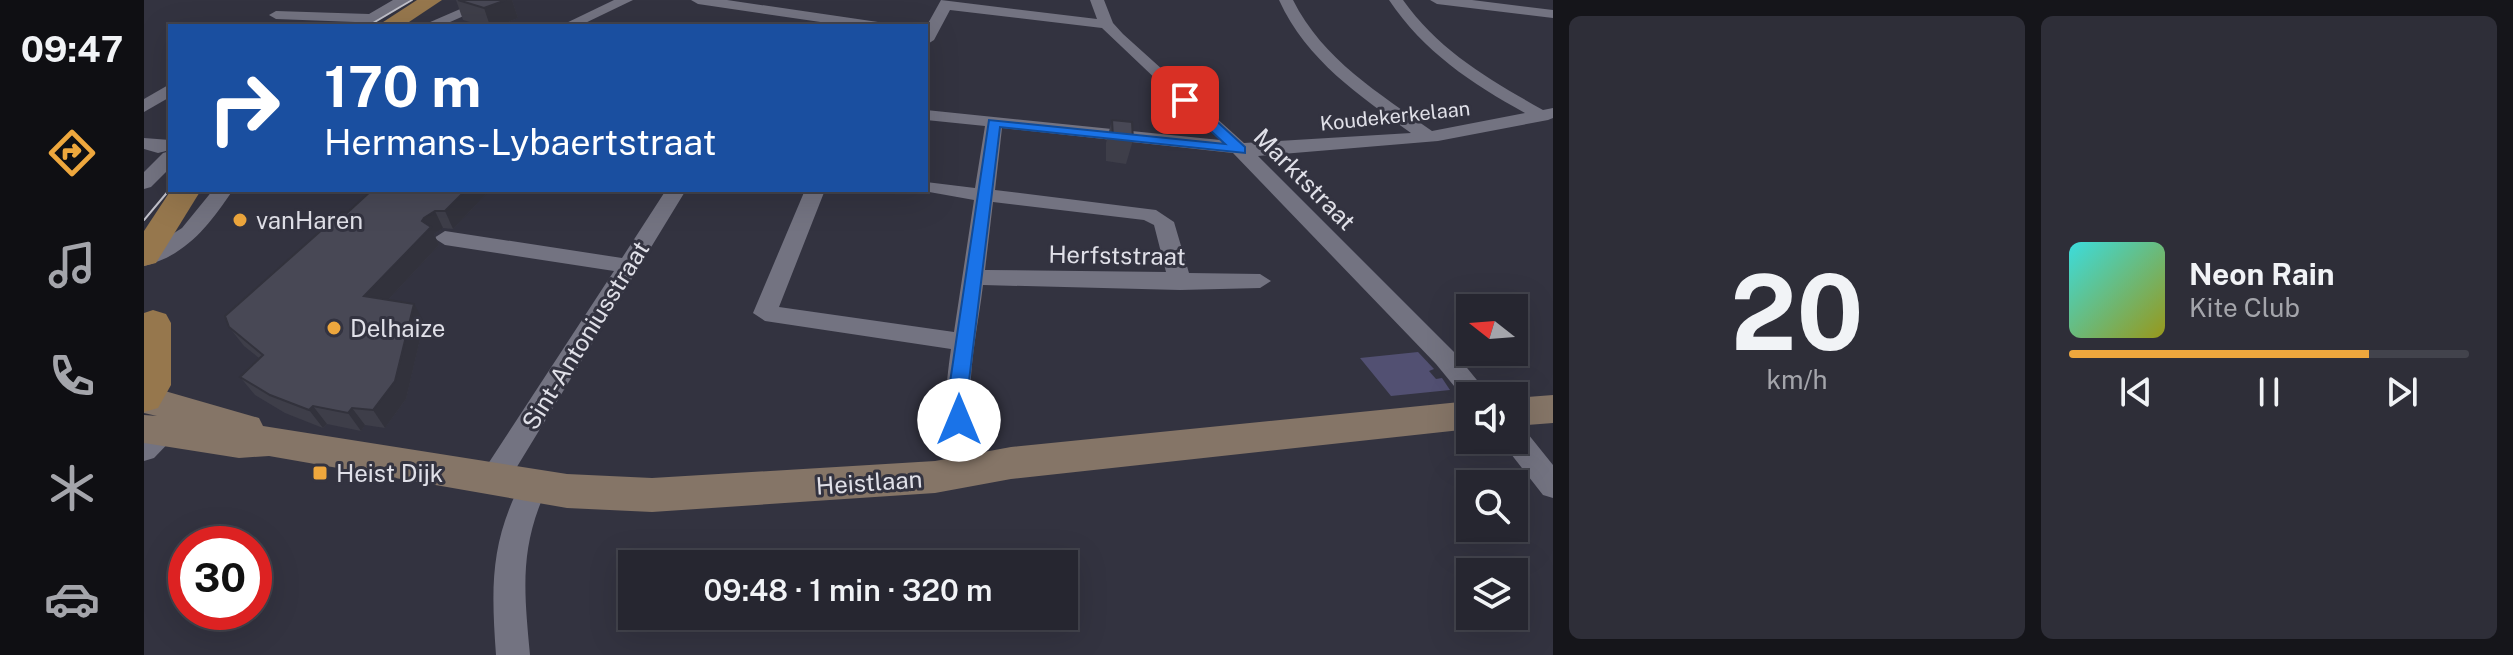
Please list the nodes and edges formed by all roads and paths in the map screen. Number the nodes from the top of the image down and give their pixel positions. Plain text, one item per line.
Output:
1 (297, 0) edge
2 (493, 0) edge
3 (626, 0) edge
4 (698, 0) edge
5 (1097, 0) edge
6 (1286, 0) edge
7 (1396, 0) edge
8 (1437, 0) edge
9 (1479, 0) edge
10 (946, 3) edge
11 (1553, 11) edge
12 (776, 12) junction
13 (424, 14) edge
14 (276, 15) junction
15 (372, 23) edge
16 (263, 24) edge
17 (460, 24) edge
18 (572, 24) edge
19 (757, 24) edge
20 (863, 24) edge
21 (1106, 24) junction
22 (928, 33) edge
23 (168, 90) edge
24 (144, 107) edge
25 (928, 115) edge
26 (1549, 116) edge
27 (994, 123) junction
28 (1429, 137) junction
29 (144, 143) edge
30 (168, 145) edge
31 (1240, 150) junction
32 (168, 159) edge
33 (144, 183) edge
34 (928, 188) edge
35 (185, 192) edge
36 (222, 192) edge
37 (675, 192) edge
38 (814, 192) edge
39 (985, 196) junction
40 (445, 238) dead end
41 (144, 258) edge
42 (629, 266) junction
43 (973, 277) junction
44 (1260, 281) dead end
45 (1180, 282) junction
46 (147, 320) edge
47 (965, 342) junction
48 (1465, 382) edge
49 (144, 398) edge
50 (1553, 409) edge
51 (1528, 411) edge
52 (1456, 416) edge
53 (151, 438) edge
54 (269, 441) junction
55 (1528, 454) edge
56 (970, 471) junction
57 (494, 479) junction
58 (534, 486) junction
59 (1553, 486) edge
60 (513, 655) edge

1 - 14 street
2 - 13 street
3 - 18 street
4 - 12 street
5 - 21 street, Marktstraat
6 - 28 street
7 - 26 street
8 - 11 street
9 - 11 street
10 - 21 street
10 - 22 street
12 - 19 street
12 - 20 street
13 - 15 main road
13 - 17 street
14 - 15 street
14 - 16 street
21 - 31 street, Marktstraat
23 - 24 street
25 - 27 street, Koudekerkelaan
26 - 28 street, Koudekerkelaan
27 - 31 street, Koudekerkelaan
27 - 39 street
28 - 31 street, Koudekerkelaan
29 - 30 street
31 - 48 street, Marktstraat
32 - 33 street
34 - 39 street
35 - 41 main road
36 - 41 street
37 - 42 street, Sint-Antoniusstraat
38 - 47 street
39 - 43 street
39 - 45 street
40 - 42 street
42 - 57 street, Sint-Antoniusstraat
43 - 45 street, Herfststraat
43 - 47 street
44 - 45 street, Herfststraat
46 - 49 main road
47 - 56 street
49 - 54 main road, Heistlaan
50 - 51 main road
52 - 56 main road, Heistlaan
53 - 54 main road, Heistlaan
54 - 57 main road, Heistlaan
55 - 59 street
56 - 58 main road, Heistlaan
57 - 58 main road, Heistlaan
58 - 60 street

